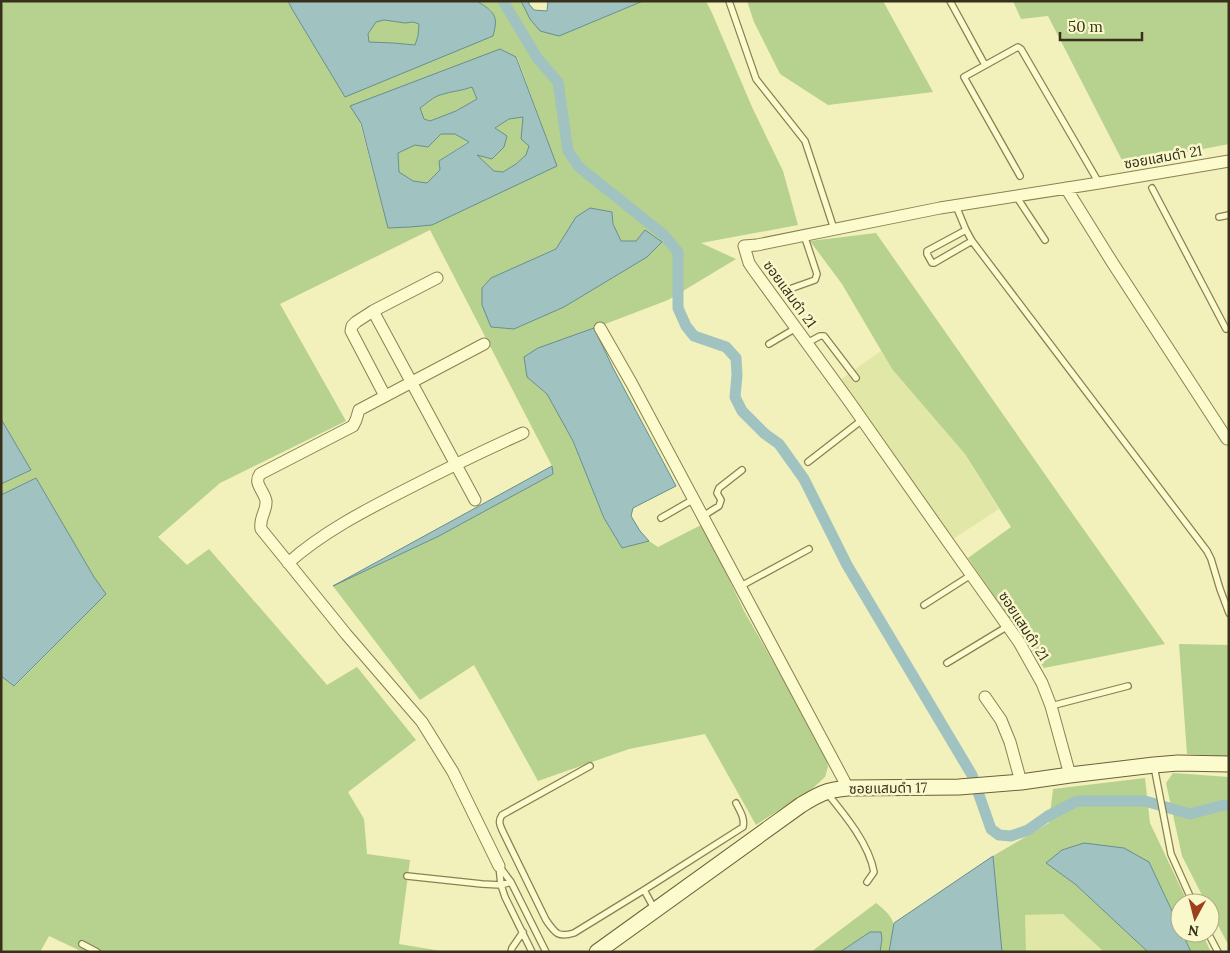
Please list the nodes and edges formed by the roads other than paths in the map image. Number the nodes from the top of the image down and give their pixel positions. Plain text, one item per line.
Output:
1 (729, 1) edge
2 (950, 1) edge
3 (984, 65) junction
4 (1229, 161) edge
5 (1020, 176) dead end
6 (1099, 183) junction
7 (1066, 188) junction
8 (1152, 188) dead end
9 (1016, 196) junction
10 (956, 206) junction
11 (1229, 215) edge
12 (1219, 217) dead end
13 (834, 229) junction
14 (966, 230) junction
15 (804, 235) junction
16 (1045, 240) dead end
17 (972, 241) junction
18 (437, 278) dead end
19 (784, 291) dead end
20 (372, 311) junction
21 (600, 328) dead end
22 (796, 328) junction
23 (1226, 329) dead end
24 (807, 343) junction
25 (484, 344) dead end
26 (769, 344) dead end
27 (856, 378) dead end
28 (411, 382) junction
29 (385, 396) junction
30 (862, 420) junction
31 (523, 433) dead end
32 (1228, 441) edge
33 (808, 462) dead end
34 (455, 465) junction
35 (742, 470) dead end
36 (694, 499) junction
37 (475, 500) dead end
38 (703, 516) junction
39 (661, 518) dead end
40 (809, 549) dead end
41 (288, 563) junction
42 (971, 575) junction
43 (741, 586) junction
44 (924, 605) dead end
45 (1229, 613) edge
46 (1008, 626) junction
47 (946, 663) dead end
48 (1128, 686) dead end
49 (985, 697) dead end
50 (1051, 706) junction
51 (1229, 764) edge
52 (1154, 765) junction
53 (590, 766) dead end
54 (1070, 775) junction
55 (1022, 782) junction
56 (848, 788) junction
57 (826, 791) junction
58 (736, 803) dead end
59 (498, 866) junction
60 (407, 876) dead end
61 (511, 882) junction
62 (867, 882) dead end
63 (501, 885) junction
64 (644, 890) junction
65 (1188, 893) edge
66 (655, 910) junction
67 (522, 932) junction
68 (82, 944) dead end
69 (97, 952) edge
70 (511, 952) edge
71 (532, 952) edge
72 (546, 952) edge
73 (597, 952) edge

1 - 13 lane
2 - 3 lane
3 - 5 lane
3 - 6 lane
4 - 6 street, ซอยแสมดำ 21
6 - 7 street, ซอยแสมดำ 21
7 - 9 street, ซอยแสมดำ 21
7 - 32 street
8 - 23 lane
9 - 10 street, ซอยแสมดำ 21
9 - 16 lane
10 - 13 street, ซอยแสมดำ 21
10 - 14 lane
11 - 12 lane
13 - 15 street, ซอยแสมดำ 21
14 - 17 lane
14 - 17 lane
15 - 19 lane
15 - 22 street, ซอยแสมดำ 21
17 - 45 lane
18 - 20 street
20 - 28 street
20 - 29 street
21 - 36 street
22 - 24 street, ซอยแสมดำ 21
22 - 26 lane
24 - 27 lane
24 - 30 street, ซอยแสมดำ 21
25 - 28 street
28 - 29 street
28 - 34 street
29 - 41 street
30 - 33 lane
30 - 42 street, ซอยแสมดำ 21
31 - 34 street
34 - 37 street
34 - 41 street
35 - 38 lane
36 - 38 street
36 - 39 lane
38 - 43 street
40 - 43 lane
41 - 59 street
42 - 44 lane
42 - 46 street, ซอยแสมดำ 21
43 - 56 street
46 - 47 lane
46 - 50 street, ซอยแสมดำ 21
48 - 50 lane
49 - 55 street
50 - 54 street, ซอยแสมดำ 21
51 - 52 street, ซอยแสมดำ 17
52 - 54 street, ซอยแสมดำ 17
52 - 65 lane
53 - 64 lane
54 - 55 street, ซอยแสมดำ 17
55 - 56 street, ซอยแสมดำ 17
56 - 57 street, ซอยแสมดำ 17
57 - 62 lane
57 - 66 street, ซอยแสมดำ 17
58 - 64 lane
59 - 61 lane
59 - 63 lane
60 - 63 lane
61 - 63 lane
61 - 72 lane
63 - 67 lane
64 - 66 lane
66 - 73 street, ซอยแสมดำ 17
67 - 70 lane
67 - 71 lane
68 - 69 lane

